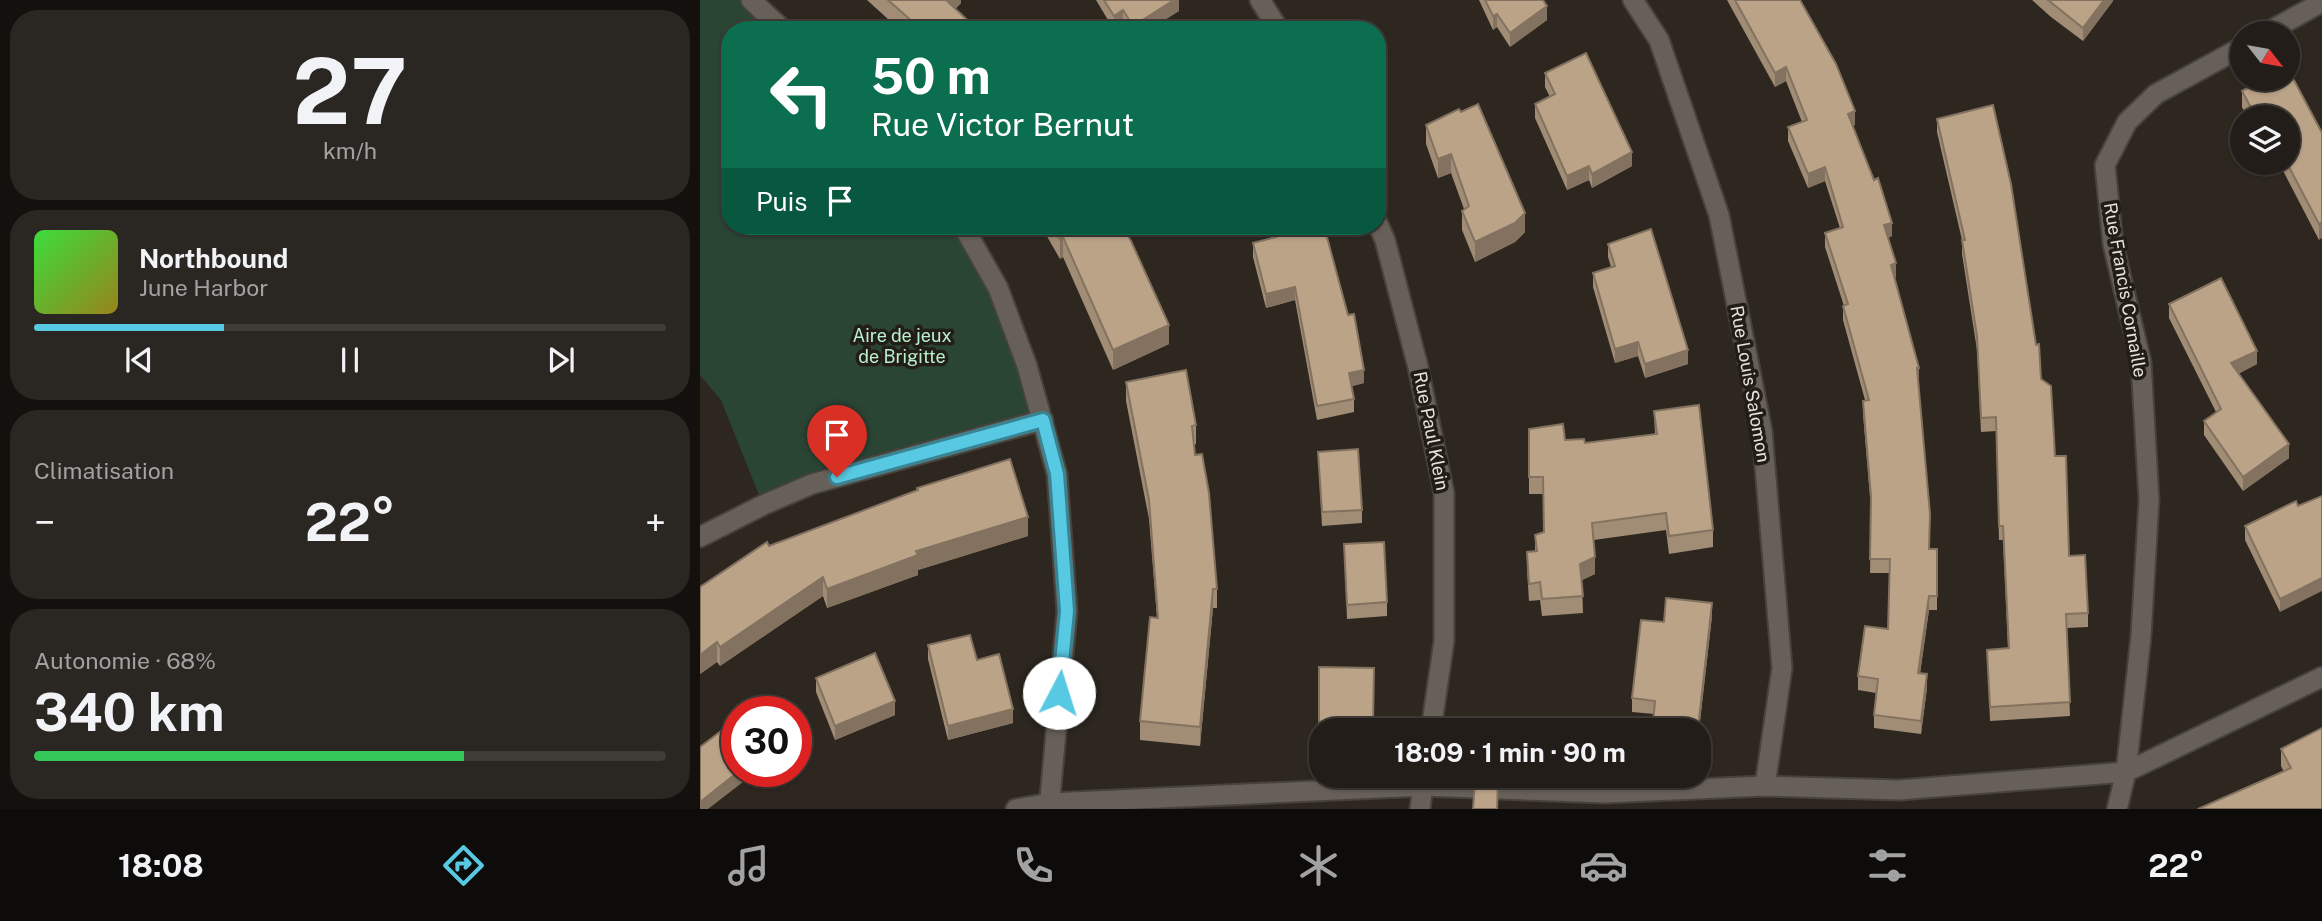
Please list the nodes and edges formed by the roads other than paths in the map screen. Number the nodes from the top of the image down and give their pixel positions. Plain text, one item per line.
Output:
1 (751, 0) edge
2 (1260, 0) edge
3 (1633, 0) edge
4 (2322, 2) edge
5 (773, 21) edge
6 (1273, 21) edge
7 (2288, 21) edge
8 (2230, 54) edge
9 (968, 235) edge
10 (1383, 235) edge
11 (1043, 420) junction
12 (700, 537) edge
13 (2322, 677) edge
14 (1433, 718) edge
15 (2126, 772) junction
16 (1765, 786) junction
17 (1318, 788) edge
18 (1422, 788) edge
19 (1529, 788) edge
20 (1049, 806) edge
21 (1016, 809) edge
22 (1420, 809) edge
23 (2118, 809) edge

1 - 5 street
2 - 6 street
3 - 16 street, Rue Louis Salomon
4 - 7 street
8 - 15 street, Rue Francis Cornaille
9 - 11 street
10 - 14 street, Rue Paul Klein
11 - 12 street
11 - 20 street
13 - 15 street
15 - 16 street
15 - 23 street, Rue Francis Cornaille
16 - 19 street
17 - 20 street
18 - 22 street
20 - 21 street

